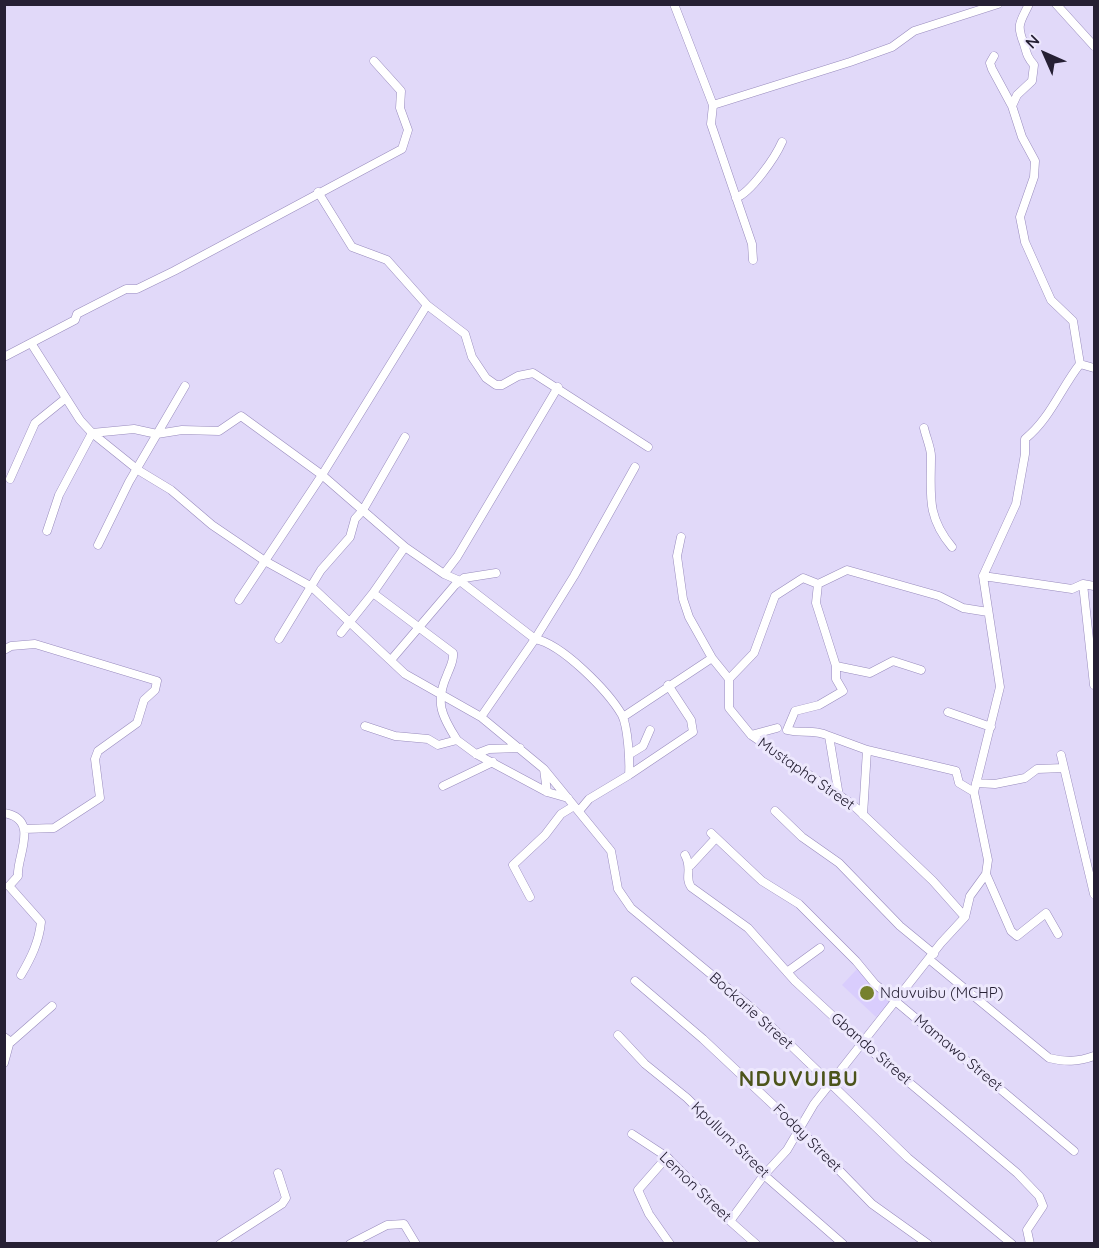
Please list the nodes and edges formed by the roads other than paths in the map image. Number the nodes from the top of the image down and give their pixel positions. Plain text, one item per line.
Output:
1 (674, 4) edge
2 (998, 4) edge
3 (1029, 4) edge
4 (1056, 4) edge
5 (1095, 46) edge
6 (994, 56) dead end
7 (374, 61) dead end
8 (713, 105) junction
9 (1012, 106) junction
10 (782, 142) dead end
11 (318, 192) junction
12 (736, 198) junction
13 (753, 260) dead end
14 (427, 304) junction
15 (31, 343) junction
16 (4, 357) edge
17 (1080, 364) junction
18 (1095, 368) edge
19 (185, 386) dead end
20 (558, 387) junction
21 (66, 398) junction
22 (924, 428) dead end
23 (92, 433) junction
24 (157, 434) junction
25 (405, 437) dead end
26 (648, 447) dead end
27 (635, 467) dead end
28 (138, 470) junction
29 (322, 474) junction
30 (10, 479) dead end
31 (363, 510) junction
32 (47, 531) dead end
33 (681, 537) dead end
34 (98, 545) dead end
35 (405, 547) junction
36 (952, 547) dead end
37 (266, 561) junction
38 (496, 573) dead end
39 (444, 574) junction
40 (983, 576) junction
41 (460, 581) junction
42 (818, 584) junction
43 (1083, 584) junction
44 (1095, 586) edge
45 (312, 587) junction
46 (374, 592) junction
47 (239, 600) dead end
48 (988, 612) junction
49 (351, 622) junction
50 (419, 627) junction
51 (341, 633) dead end
52 (279, 639) dead end
53 (535, 639) junction
54 (4, 650) edge
55 (712, 658) junction
56 (391, 660) junction
57 (836, 666) junction
58 (921, 670) dead end
59 (729, 679) junction
60 (668, 685) junction
61 (1095, 685) edge
62 (439, 694) junction
63 (948, 712) dead end
64 (481, 717) junction
65 (623, 717) junction
66 (365, 726) dead end
67 (991, 727) junction
68 (777, 728) dead end
69 (650, 730) dead end
70 (751, 735) junction
71 (829, 736) junction
72 (457, 740) junction
73 (520, 748) junction
74 (867, 750) junction
75 (630, 753) junction
76 (476, 754) junction
77 (1060, 755) dead end
78 (493, 761) junction
79 (1064, 768) junction
80 (544, 769) junction
81 (629, 775) junction
82 (976, 783) junction
83 (443, 786) dead end
84 (547, 792) junction
85 (974, 792) junction
86 (839, 796) junction
87 (568, 798) junction
88 (577, 808) junction
89 (775, 811) dead end
90 (4, 813) edge
91 (863, 815) junction
92 (24, 829) junction
93 (685, 855) dead end
94 (690, 865) junction
95 (986, 874) junction
96 (1095, 894) edge
97 (530, 897) dead end
98 (965, 917) junction
99 (1058, 934) dead end
100 (820, 948) dead end
101 (932, 957) junction
102 (787, 972) junction
103 (21, 975) dead end
104 (635, 981) dead end
105 (896, 1001) junction
106 (52, 1006) dead end
107 (618, 1035) dead end
108 (7, 1039) edge
109 (862, 1043) junction
110 (1095, 1056) edge
111 (4, 1063) edge
112 (830, 1085) junction
113 (800, 1130) junction
114 (632, 1134) dead end
115 (1074, 1151) dead end
116 (667, 1157) junction
117 (278, 1173) dead end
118 (764, 1174) junction
119 (730, 1221) junction
120 (220, 1244) edge
121 (350, 1244) edge
122 (416, 1244) edge
123 (670, 1244) edge
124 (756, 1244) edge
125 (843, 1244) edge
126 (928, 1244) edge
127 (1012, 1244) edge
128 (1030, 1244) edge

1 - 8 street
2 - 8 street
3 - 9 street
4 - 5 street
6 - 9 street
7 - 11 street
8 - 12 street
9 - 17 street
10 - 12 street
11 - 14 street
11 - 15 street
12 - 13 street
14 - 20 street
14 - 29 street
15 - 16 street
15 - 21 street, Bockarie Street
17 - 18 street
17 - 40 street
19 - 24 street
20 - 26 street
20 - 39 street
21 - 23 street, Bockarie Street
21 - 30 street
22 - 36 street
23 - 24 street
23 - 28 street, Bockarie Street
23 - 32 street
24 - 28 street
24 - 29 street
25 - 31 street
27 - 53 street
28 - 34 street
28 - 37 street, Bockarie Street
29 - 31 street
29 - 37 street
31 - 35 street
31 - 45 street
33 - 55 street
35 - 39 street
35 - 46 street
37 - 45 street, Bockarie Street
37 - 47 street
38 - 41 street
39 - 41 street
40 - 43 street
40 - 48 street
41 - 50 street
41 - 53 street
42 - 48 street
42 - 57 street
42 - 59 street
43 - 44 street
43 - 61 street
45 - 49 street, Bockarie Street
45 - 52 street
46 - 49 street
46 - 50 street
48 - 67 street
49 - 51 street
49 - 56 street, Bockarie Street
50 - 56 street
50 - 62 street
53 - 64 street
53 - 65 street
54 - 92 street
55 - 59 street
55 - 60 street
56 - 62 street, Bockarie Street
57 - 58 street
57 - 71 street
59 - 70 street, Mustapha Street
60 - 65 street
60 - 81 street
62 - 64 street, Bockarie Street
62 - 72 street
63 - 67 street
64 - 73 street, Bockarie Street
65 - 75 street
66 - 72 street
67 - 82 street
68 - 70 street
69 - 75 street
70 - 86 street, Mustapha Street
71 - 74 street
71 - 86 street
72 - 76 street
73 - 76 street
73 - 80 street, Bockarie Street
74 - 85 street
74 - 91 street
75 - 81 street
76 - 78 street
77 - 79 street
78 - 83 street
78 - 84 street
79 - 82 street
79 - 96 street
80 - 84 street
80 - 87 street, Bockarie Street
81 - 88 street
82 - 85 street
84 - 87 street
85 - 95 street
86 - 91 street, Mustapha Street
87 - 88 street, Bockarie Street
88 - 97 street
88 - 112 street, Bockarie Street
89 - 101 street
90 - 92 street
91 - 98 street, Mustapha Street
92 - 103 street
93 - 94 street, Gbando Street
94 - 102 street, Gbando Street
94 - 105 street, Mamawo Street
95 - 98 street
95 - 99 street
98 - 101 street
100 - 102 street
101 - 105 street
101 - 110 street
102 - 109 street, Gbando Street
104 - 113 street, Foday Street
105 - 109 street
105 - 115 street, Mamawo Street
106 - 108 street
107 - 118 street, Kpullum Street
108 - 111 street
109 - 112 street
109 - 128 street, Gbando Street
112 - 113 street
112 - 127 street, Bockarie Street
113 - 118 street
113 - 126 street, Foday Street
114 - 116 street, Lemon Street
116 - 119 street, Lemon Street
116 - 123 street
117 - 120 street
118 - 119 street
118 - 125 street, Kpullum Street
119 - 124 street, Lemon Street
121 - 122 street

